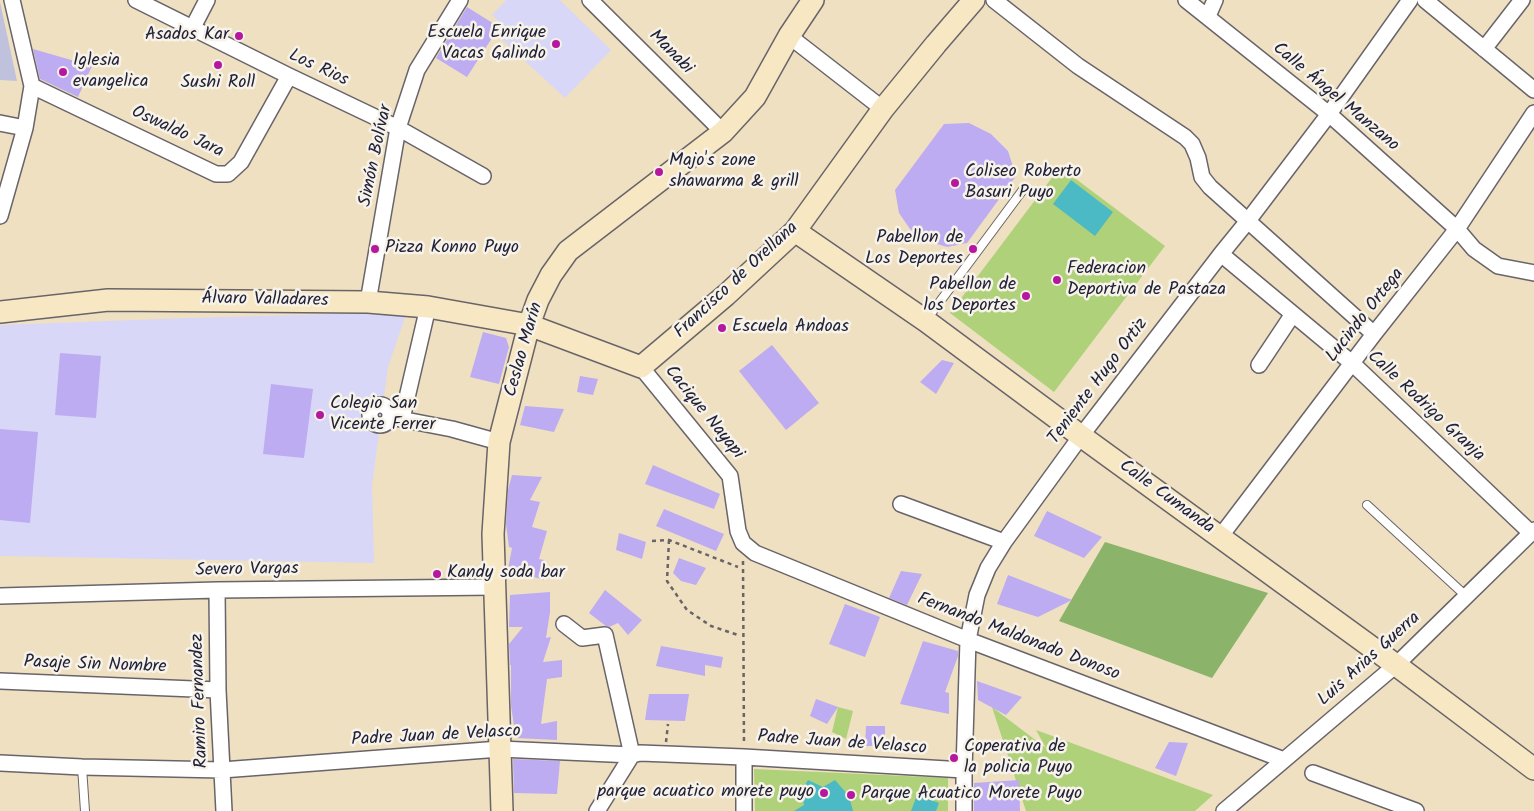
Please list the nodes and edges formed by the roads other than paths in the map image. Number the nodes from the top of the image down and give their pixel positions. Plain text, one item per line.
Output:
1 (12, 0) edge
2 (136, 0) edge
3 (207, 0) edge
4 (460, 0) edge
5 (590, 0) edge
6 (813, 0) edge
7 (974, 0) edge
8 (994, 0) edge
9 (1186, 0) edge
10 (1215, 0) edge
11 (1410, 0) edge
12 (1425, 0) edge
13 (1522, 0) edge
14 (1208, 16) junction
15 (192, 29) junction
16 (789, 36) junction
17 (1484, 49) junction
18 (289, 76) junction
19 (32, 86) junction
20 (1534, 90) edge
21 (883, 109) junction
22 (1534, 113) edge
23 (1328, 114) junction
24 (0, 122) edge
25 (25, 128) junction
26 (398, 128) junction
27 (723, 132) junction
28 (482, 176) dead end
29 (1025, 187) dead end
30 (0, 216) edge
31 (1247, 222) junction
32 (1457, 230) junction
33 (795, 231) junction
34 (1221, 254) junction
35 (1534, 273) edge
36 (368, 302) junction
37 (428, 306) junction
38 (0, 312) edge
39 (1293, 314) junction
40 (926, 321) junction
41 (529, 325) junction
42 (1374, 334) junction
43 (1353, 364) junction
44 (1259, 365) dead end
45 (641, 367) junction
46 (1081, 436) junction
47 (499, 442) junction
48 (900, 504) dead end
49 (1367, 505) dead end
50 (1533, 532) edge
51 (1220, 537) junction
52 (1004, 542) junction
53 (743, 544) joint
54 (495, 587) junction
55 (217, 590) junction
56 (0, 596) edge
57 (1466, 596) junction
58 (564, 624) dead end
59 (968, 640) junction
60 (1396, 665) junction
61 (0, 681) edge
62 (218, 690) junction
63 (500, 749) junction
64 (632, 754) junction
65 (744, 757) junction
66 (1284, 760) junction
67 (0, 763) edge
68 (82, 767) junction
69 (1534, 769) edge
70 (222, 770) junction
71 (964, 770) junction
72 (1313, 773) dead end
73 (85, 811) edge
74 (224, 811) edge
75 (502, 811) edge
76 (598, 811) edge
77 (744, 811) edge
78 (964, 811) edge
79 (1224, 811) edge
80 (1416, 811) edge

1 - 19 street
2 - 15 street, Los Rios
3 - 15 street
4 - 26 street, Simón Bolívar
5 - 27 street, Manabi
6 - 16 street, Ceslao Marín
7 - 21 street, Francisco de Orellana
8 - 31 street
9 - 14 street, Calle Ángel Manzano
10 - 14 street
11 - 23 street, Teniente Hugo Ortiz
12 - 17 street
13 - 17 street
14 - 23 street, Calle Ángel Manzano
15 - 18 street, Los Rios
16 - 21 street
16 - 27 street, Ceslao Marín
17 - 20 street
18 - 19 street, Oswaldo Jara
18 - 26 street, Los Rios
19 - 25 street
21 - 33 street, Francisco de Orellana
22 - 32 street, Lucindo Ortega
23 - 31 street, Teniente Hugo Ortiz
23 - 32 street, Calle Ángel Manzano
24 - 25 street
25 - 30 street
26 - 28 street, Los Rios
26 - 36 street, Simón Bolívar
27 - 41 street, Ceslao Marín
29 - 40 lane
31 - 34 street, Teniente Hugo Ortiz
31 - 42 street
32 - 35 street, Calle Ángel Manzano
32 - 42 street, Lucindo Ortega
33 - 40 street, Calle Cumanda
33 - 45 street, Francisco de Orellana
34 - 39 street, Calle Rodrigo Granja
34 - 46 street, Teniente Hugo Ortiz
36 - 37 street, Álvaro Valladares
36 - 38 street, Álvaro Valladares
37 - 41 street, Álvaro Valladares
37 - 47 street
39 - 43 street, Calle Rodrigo Granja
39 - 44 street
40 - 46 street, Calle Cumanda
41 - 45 street
41 - 47 street, Ceslao Marín
42 - 43 street, Lucindo Ortega
43 - 50 street, Calle Rodrigo Granja
43 - 51 street, Lucindo Ortega
45 - 53 street, Cacique Nayapi
46 - 51 street, Calle Cumanda
46 - 52 street, Teniente Hugo Ortiz
47 - 54 street, Ceslao Marín
48 - 52 street
49 - 57 lane
50 - 57 street, Luis Arias Guerra
51 - 60 street, Calle Cumanda
52 - 59 street, Teniente Hugo Ortiz
53 - 59 street, Fernando Maldonado Donoso
54 - 55 street, Severo Vargas
54 - 63 street, Ceslao Marín
55 - 56 street, Severo Vargas
55 - 62 street, Ramiro Fernandez
57 - 60 street, Luis Arias Guerra
58 - 64 street
59 - 66 street, Fernando Maldonado Donoso
59 - 71 street, Teniente Hugo Ortiz
60 - 66 street, Luis Arias Guerra
60 - 69 street, Calle Cumanda
61 - 62 street, Pasaje Sin Nombre
62 - 70 street, Ramiro Fernandez
63 - 64 street, Padre Juan de Velasco
63 - 70 street, Padre Juan de Velasco
63 - 75 street, Ceslao Marín
64 - 65 street, Padre Juan de Velasco
64 - 76 street
65 - 71 street, Padre Juan de Velasco
65 - 77 street
66 - 79 street, Luis Arias Guerra
67 - 68 street, Padre Juan de Velasco
68 - 70 street, Padre Juan de Velasco
68 - 73 lane
70 - 74 street, Ramiro Fernandez
71 - 78 street, Teniente Hugo Ortiz
72 - 80 street

